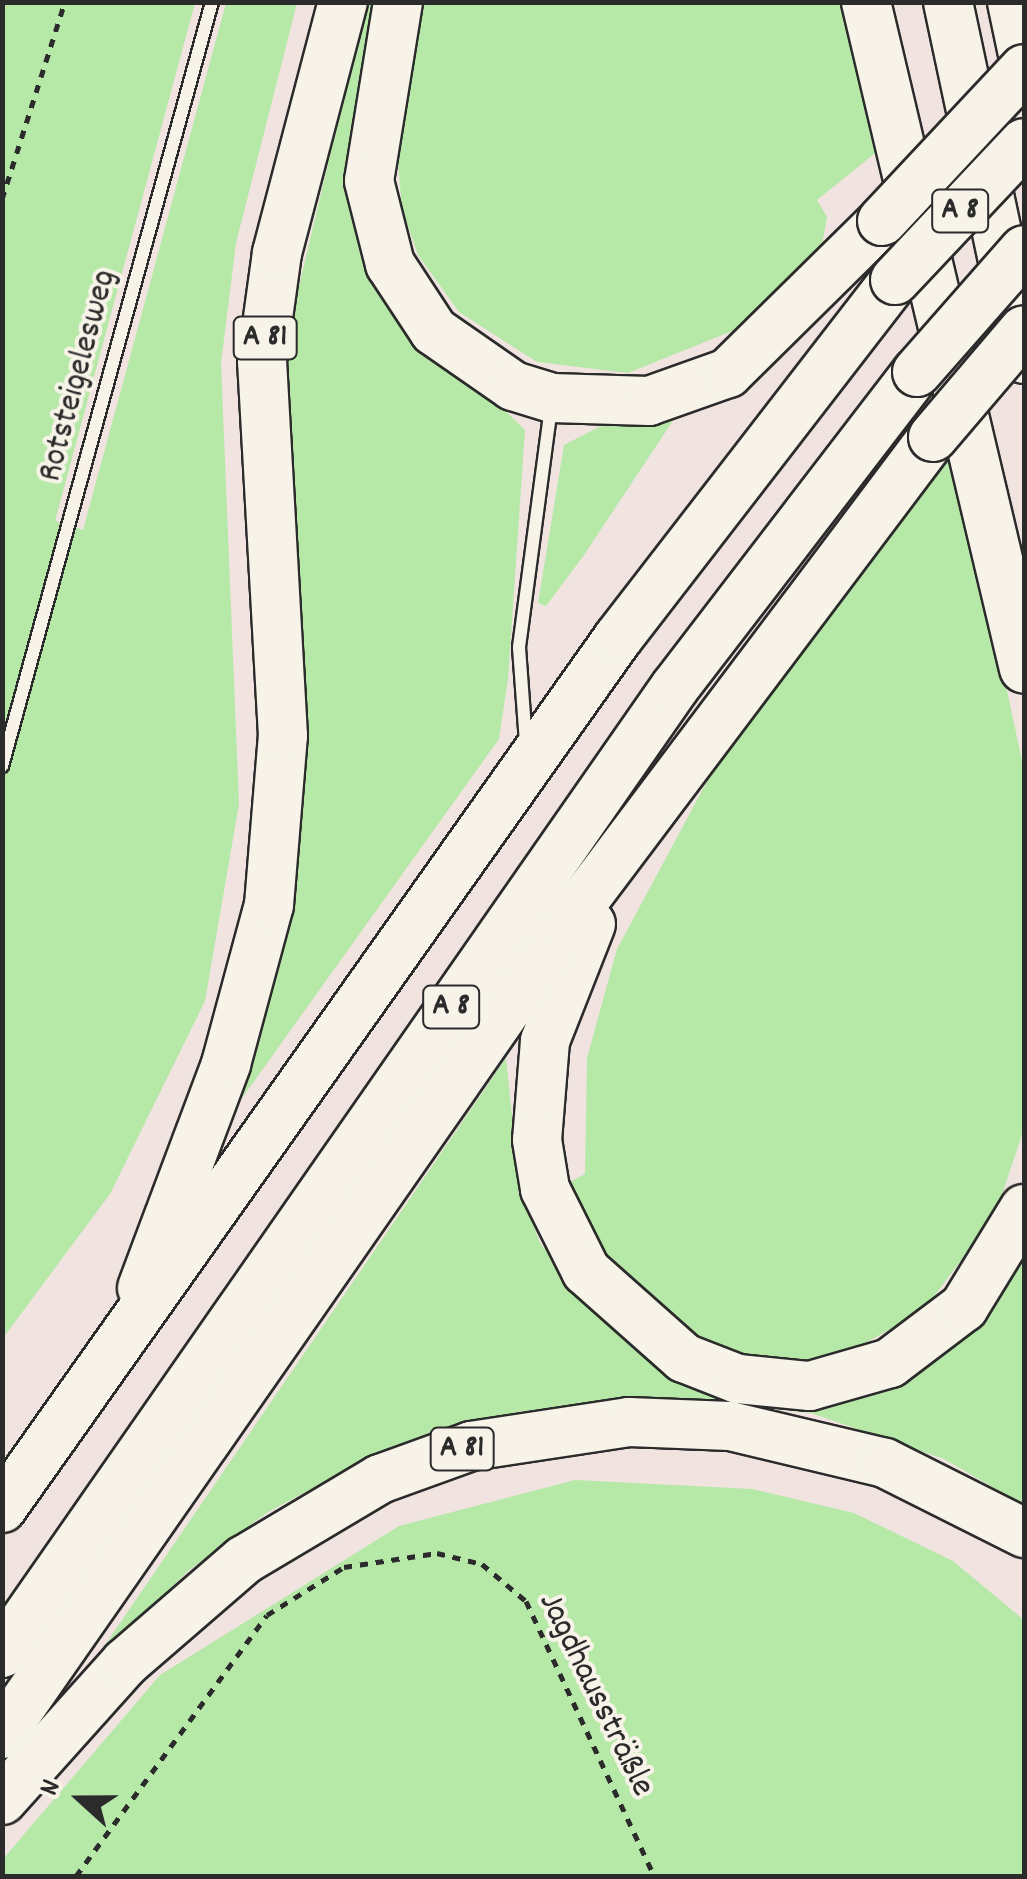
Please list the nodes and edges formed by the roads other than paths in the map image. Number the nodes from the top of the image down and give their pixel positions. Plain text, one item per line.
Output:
1 (212, 2) edge
2 (325, 2) edge
3 (342, 2) edge
4 (398, 2) edge
5 (866, 2) edge
6 (948, 2) edge
7 (1012, 2) edge
8 (1024, 59) edge
9 (326, 62) junction
10 (1024, 69) edge
11 (1024, 143) edge
12 (1024, 250) edge
13 (1024, 330) edge
14 (1024, 359) edge
15 (552, 398) junction
16 (1024, 669) edge
17 (2, 766) edge
18 (528, 766) junction
19 (631, 840) junction
20 (1024, 1209) edge
21 (134, 1320) junction
22 (2, 1508) edge
23 (1024, 1533) edge
24 (2, 1653) edge
25 (2, 1734) edge
26 (2, 1800) edge

1 - 17 lane, Rotsteigelesweg
2 - 9 highway
3 - 9 highway, A 81
4 - 15 highway
5 - 16 highway
6 - 14 highway
7 - 8 highway
9 - 21 highway, A 81
10 - 15 highway, bridge
11 - 18 highway, A 8, bridge
12 - 24 highway, A 8, bridge
13 - 19 highway, bridge
15 - 18 lane
18 - 21 highway, A 8
19 - 20 highway
19 - 25 highway
21 - 22 highway, A 8
23 - 26 highway, A 81

